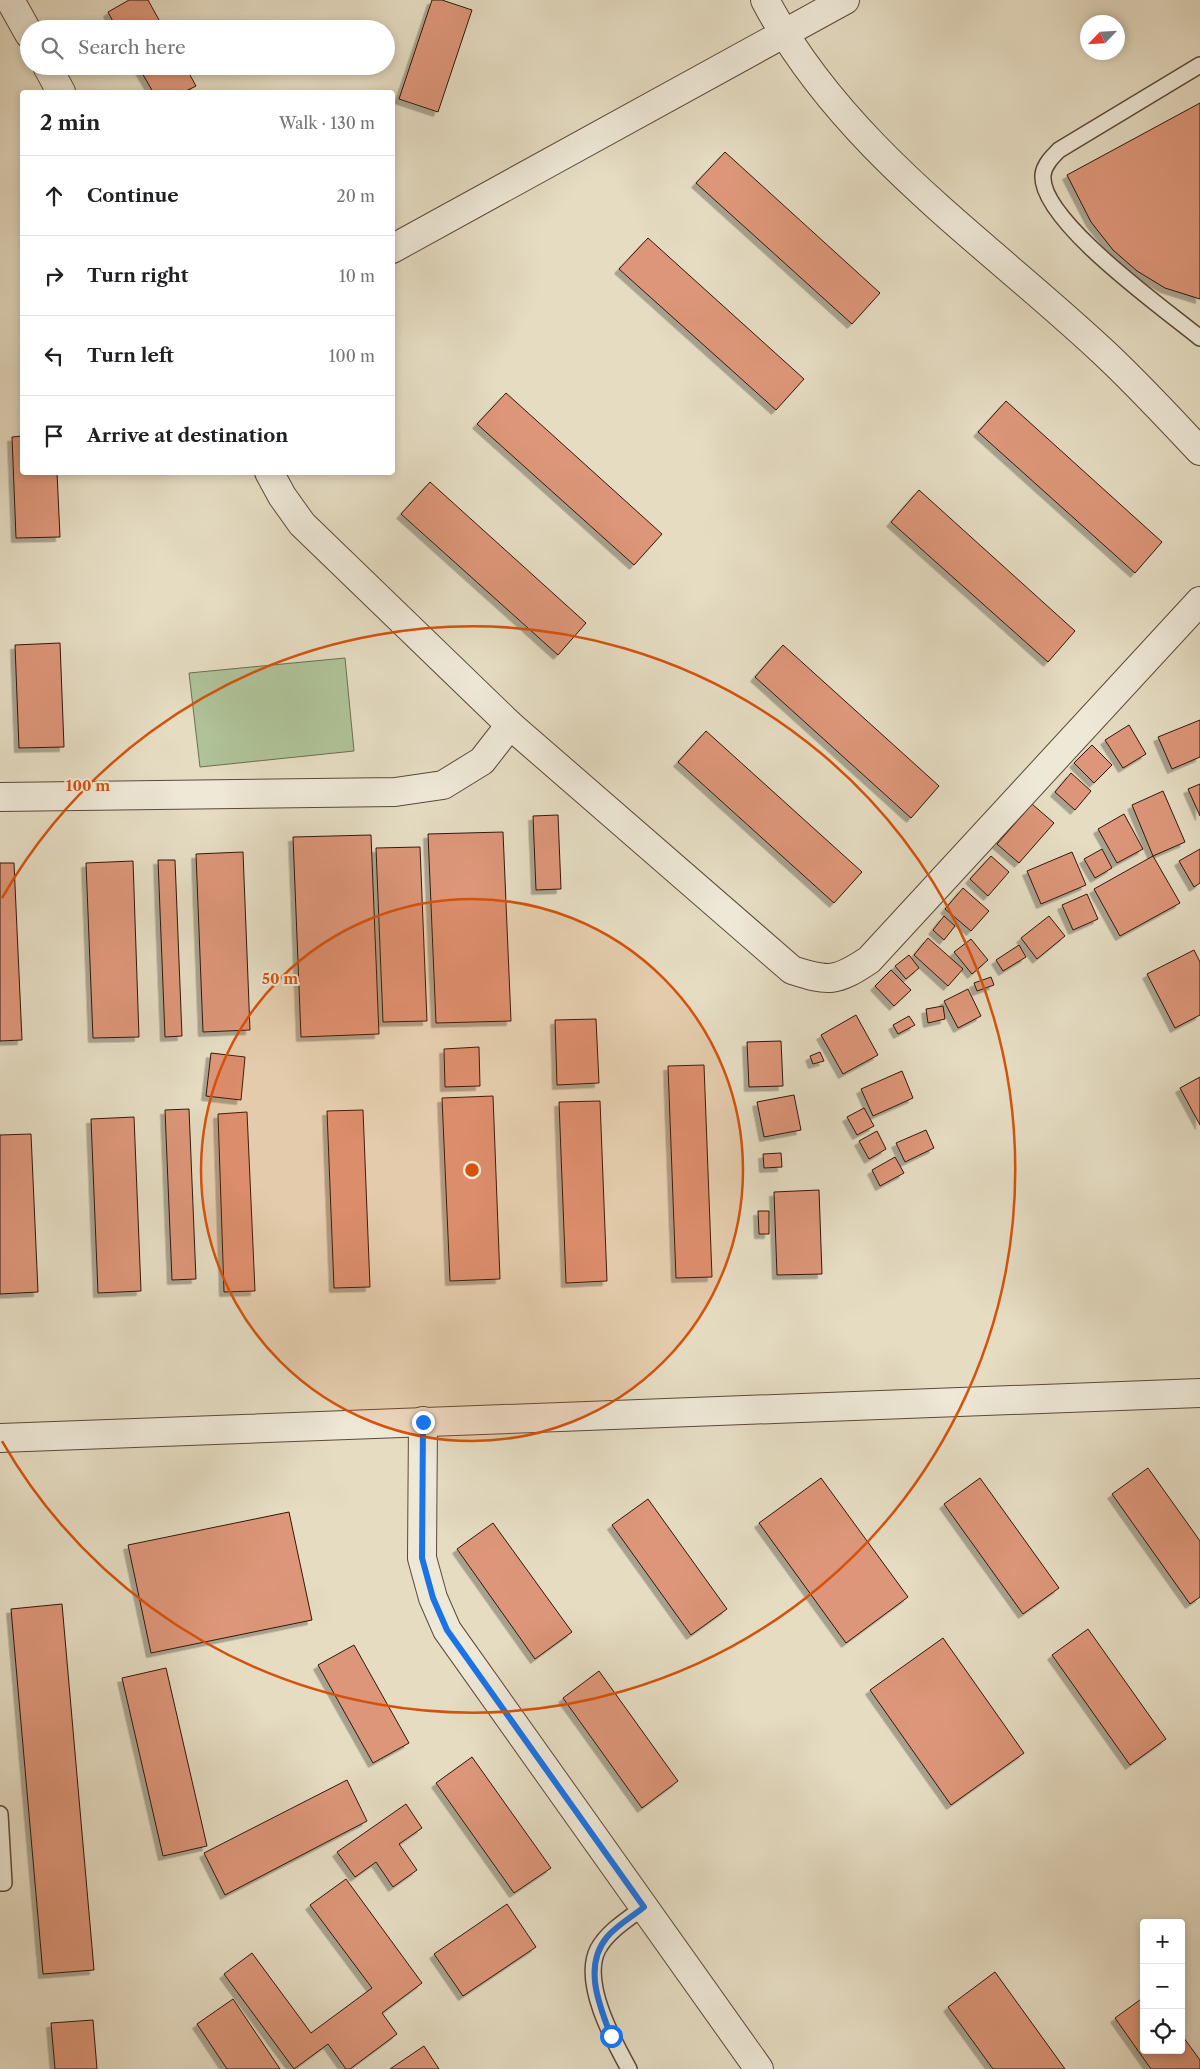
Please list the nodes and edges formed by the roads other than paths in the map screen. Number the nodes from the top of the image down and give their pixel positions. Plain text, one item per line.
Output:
1 (10, 0) edge
2 (765, 0) edge
3 (845, 0) edge
4 (21, 20) edge
5 (782, 34) junction
6 (1200, 65) edge
7 (52, 75) edge
8 (60, 90) edge
9 (395, 247) edge
10 (1200, 338) edge
11 (1200, 451) edge
12 (271, 475) edge
13 (1200, 601) edge
14 (510, 725) junction
15 (0, 797) edge
16 (1200, 1392) edge
17 (423, 1422) junction
18 (0, 1438) edge
19 (0, 1814) edge
20 (0, 1883) edge
21 (644, 1907) junction
22 (629, 2069) edge
23 (759, 2069) edge

1 - 4 street
2 - 5 street
3 - 5 street
5 - 9 street
5 - 11 street
6 - 10 lane
7 - 8 street
12 - 14 street
13 - 14 street
14 - 15 street
16 - 17 street
17 - 18 street
17 - 21 street
19 - 20 lane
21 - 22 lane
21 - 23 street

